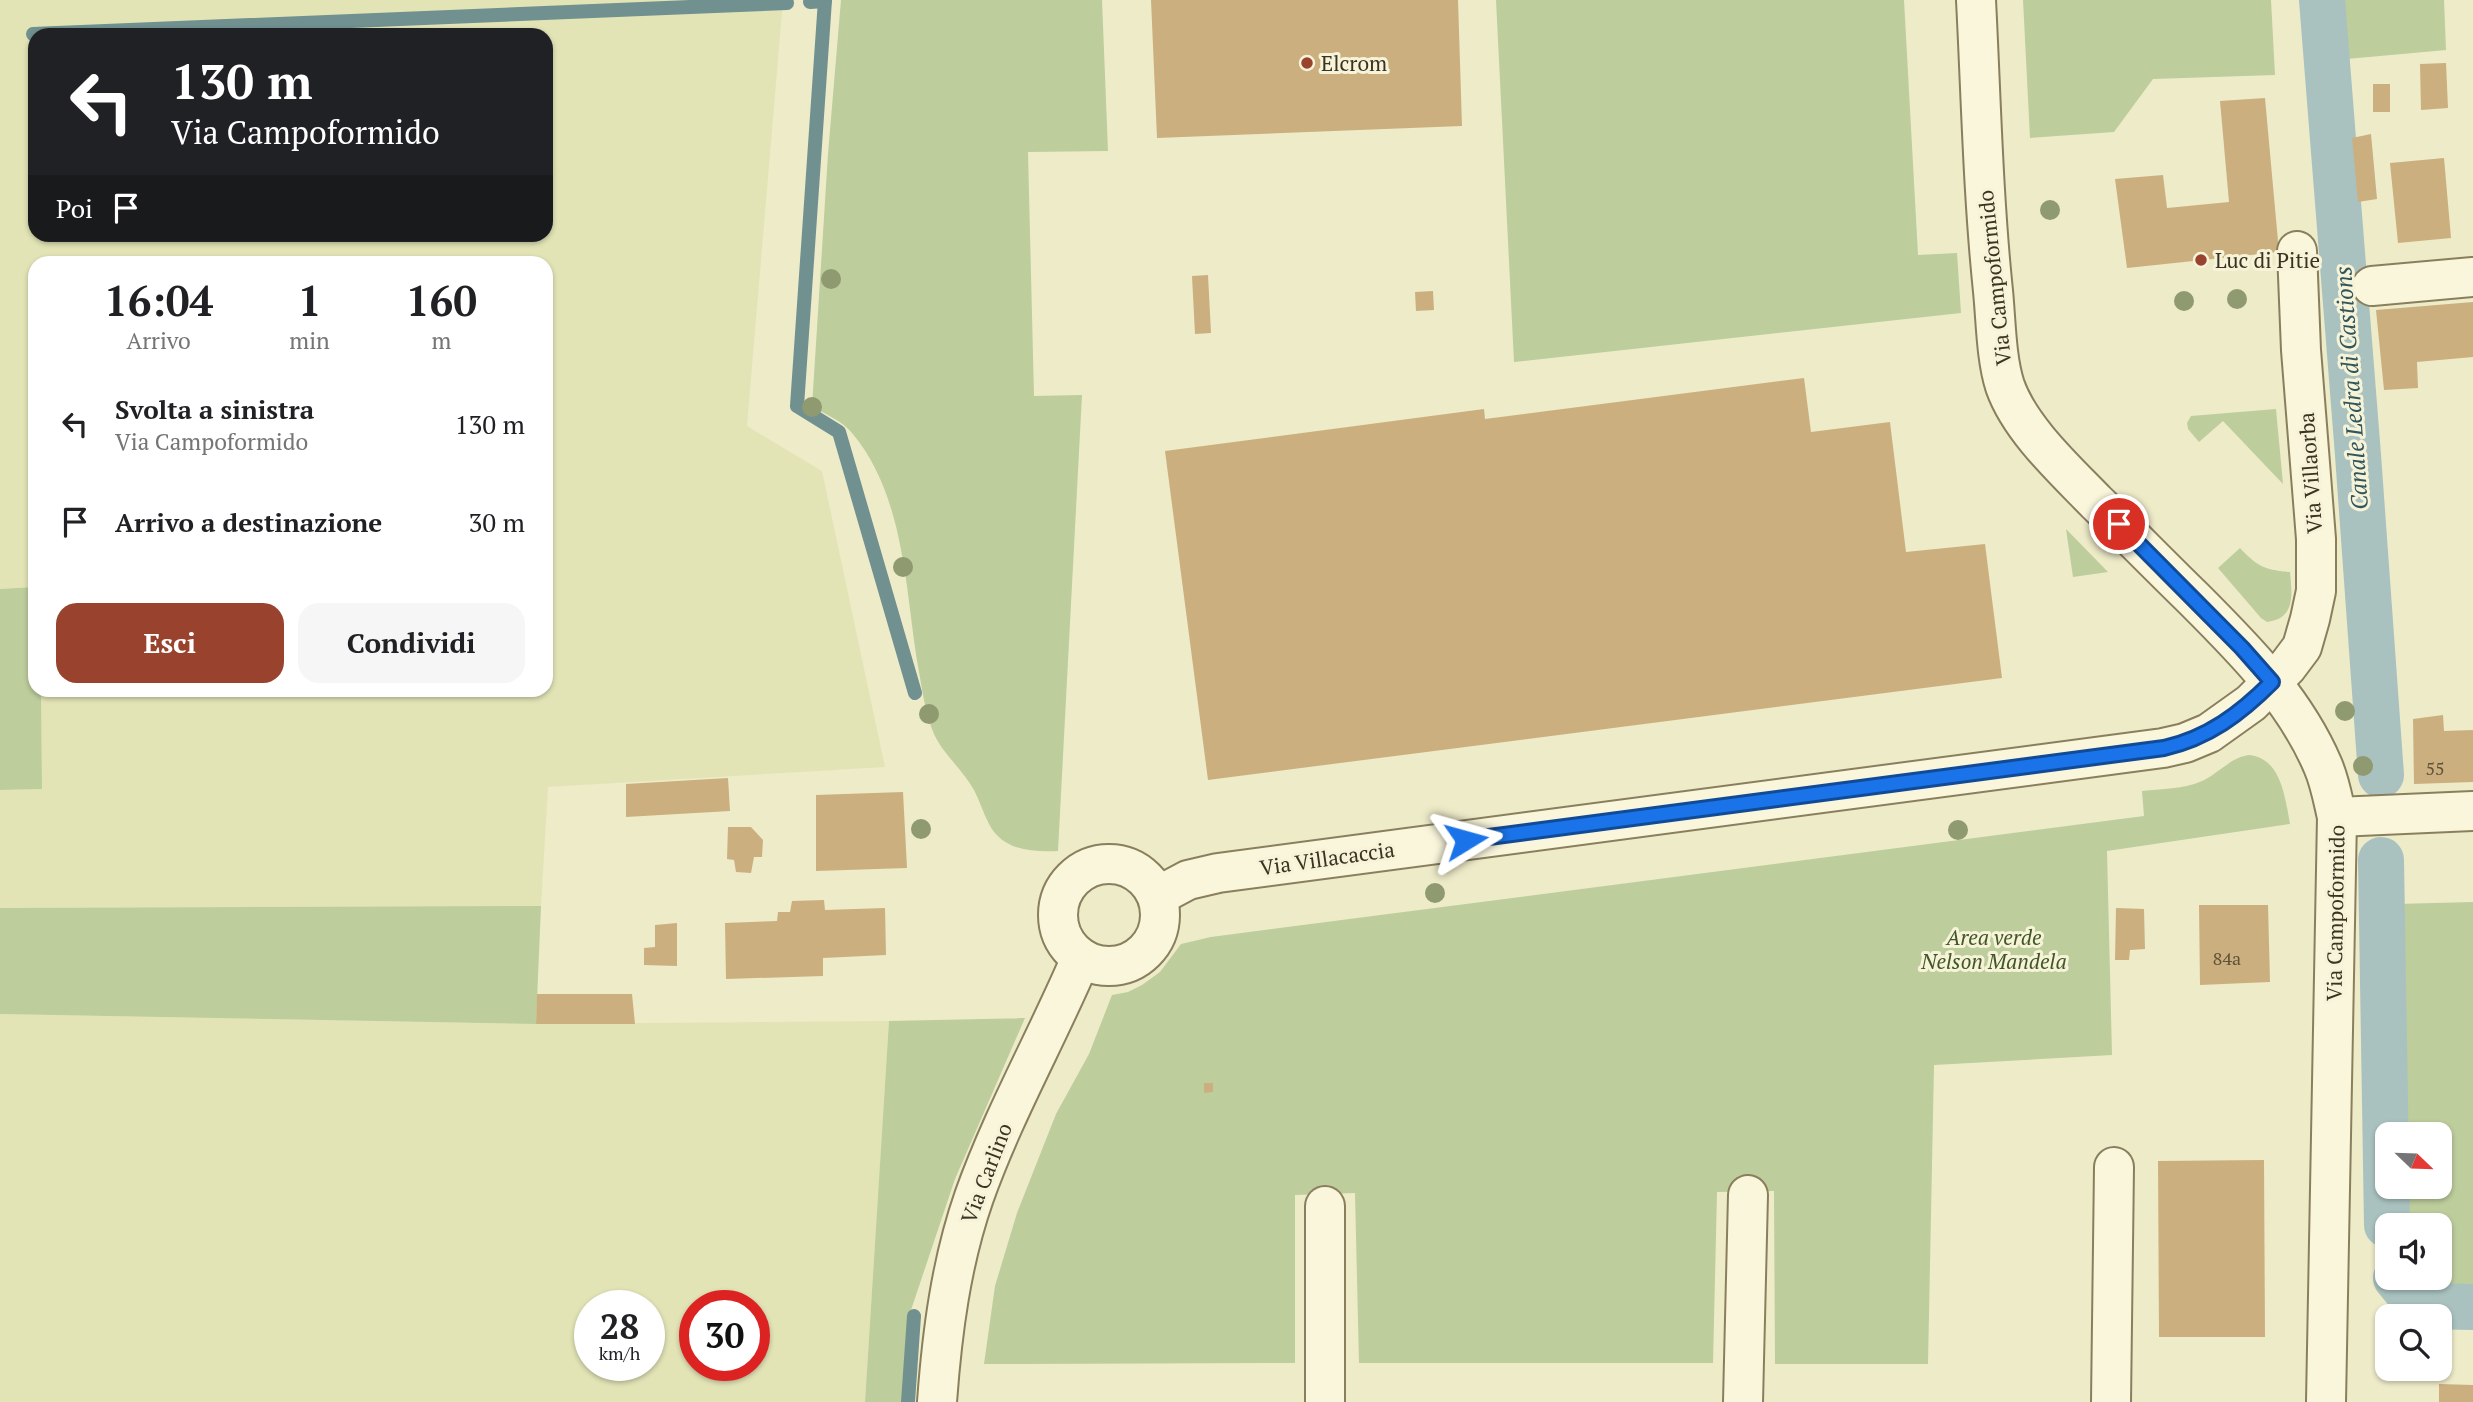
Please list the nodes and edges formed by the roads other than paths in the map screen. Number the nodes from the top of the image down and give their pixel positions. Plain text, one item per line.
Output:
1 (1976, 0) edge
2 (2297, 251) dead end
3 (2473, 277) edge
4 (2372, 286) dead end
5 (2272, 682) junction
6 (2473, 811) edge
7 (2337, 817) junction
8 (1158, 896) junction
9 (1081, 958) junction
10 (2115, 1167) dead end
11 (1748, 1195) dead end
12 (1325, 1206) dead end
13 (937, 1402) edge
14 (1325, 1402) edge
15 (1743, 1402) edge
16 (2110, 1402) edge
17 (2326, 1402) edge

1 - 5 street, Via Campoformido
2 - 5 street, Via Villaorba
3 - 4 street
5 - 7 street, Via Campoformido
5 - 8 street, Via Villacaccia
6 - 7 street
7 - 17 street, Via Campoformido
8 - 9 street
8 - 9 street
9 - 13 street, Via Carlino
10 - 16 street
11 - 15 street
12 - 14 street

